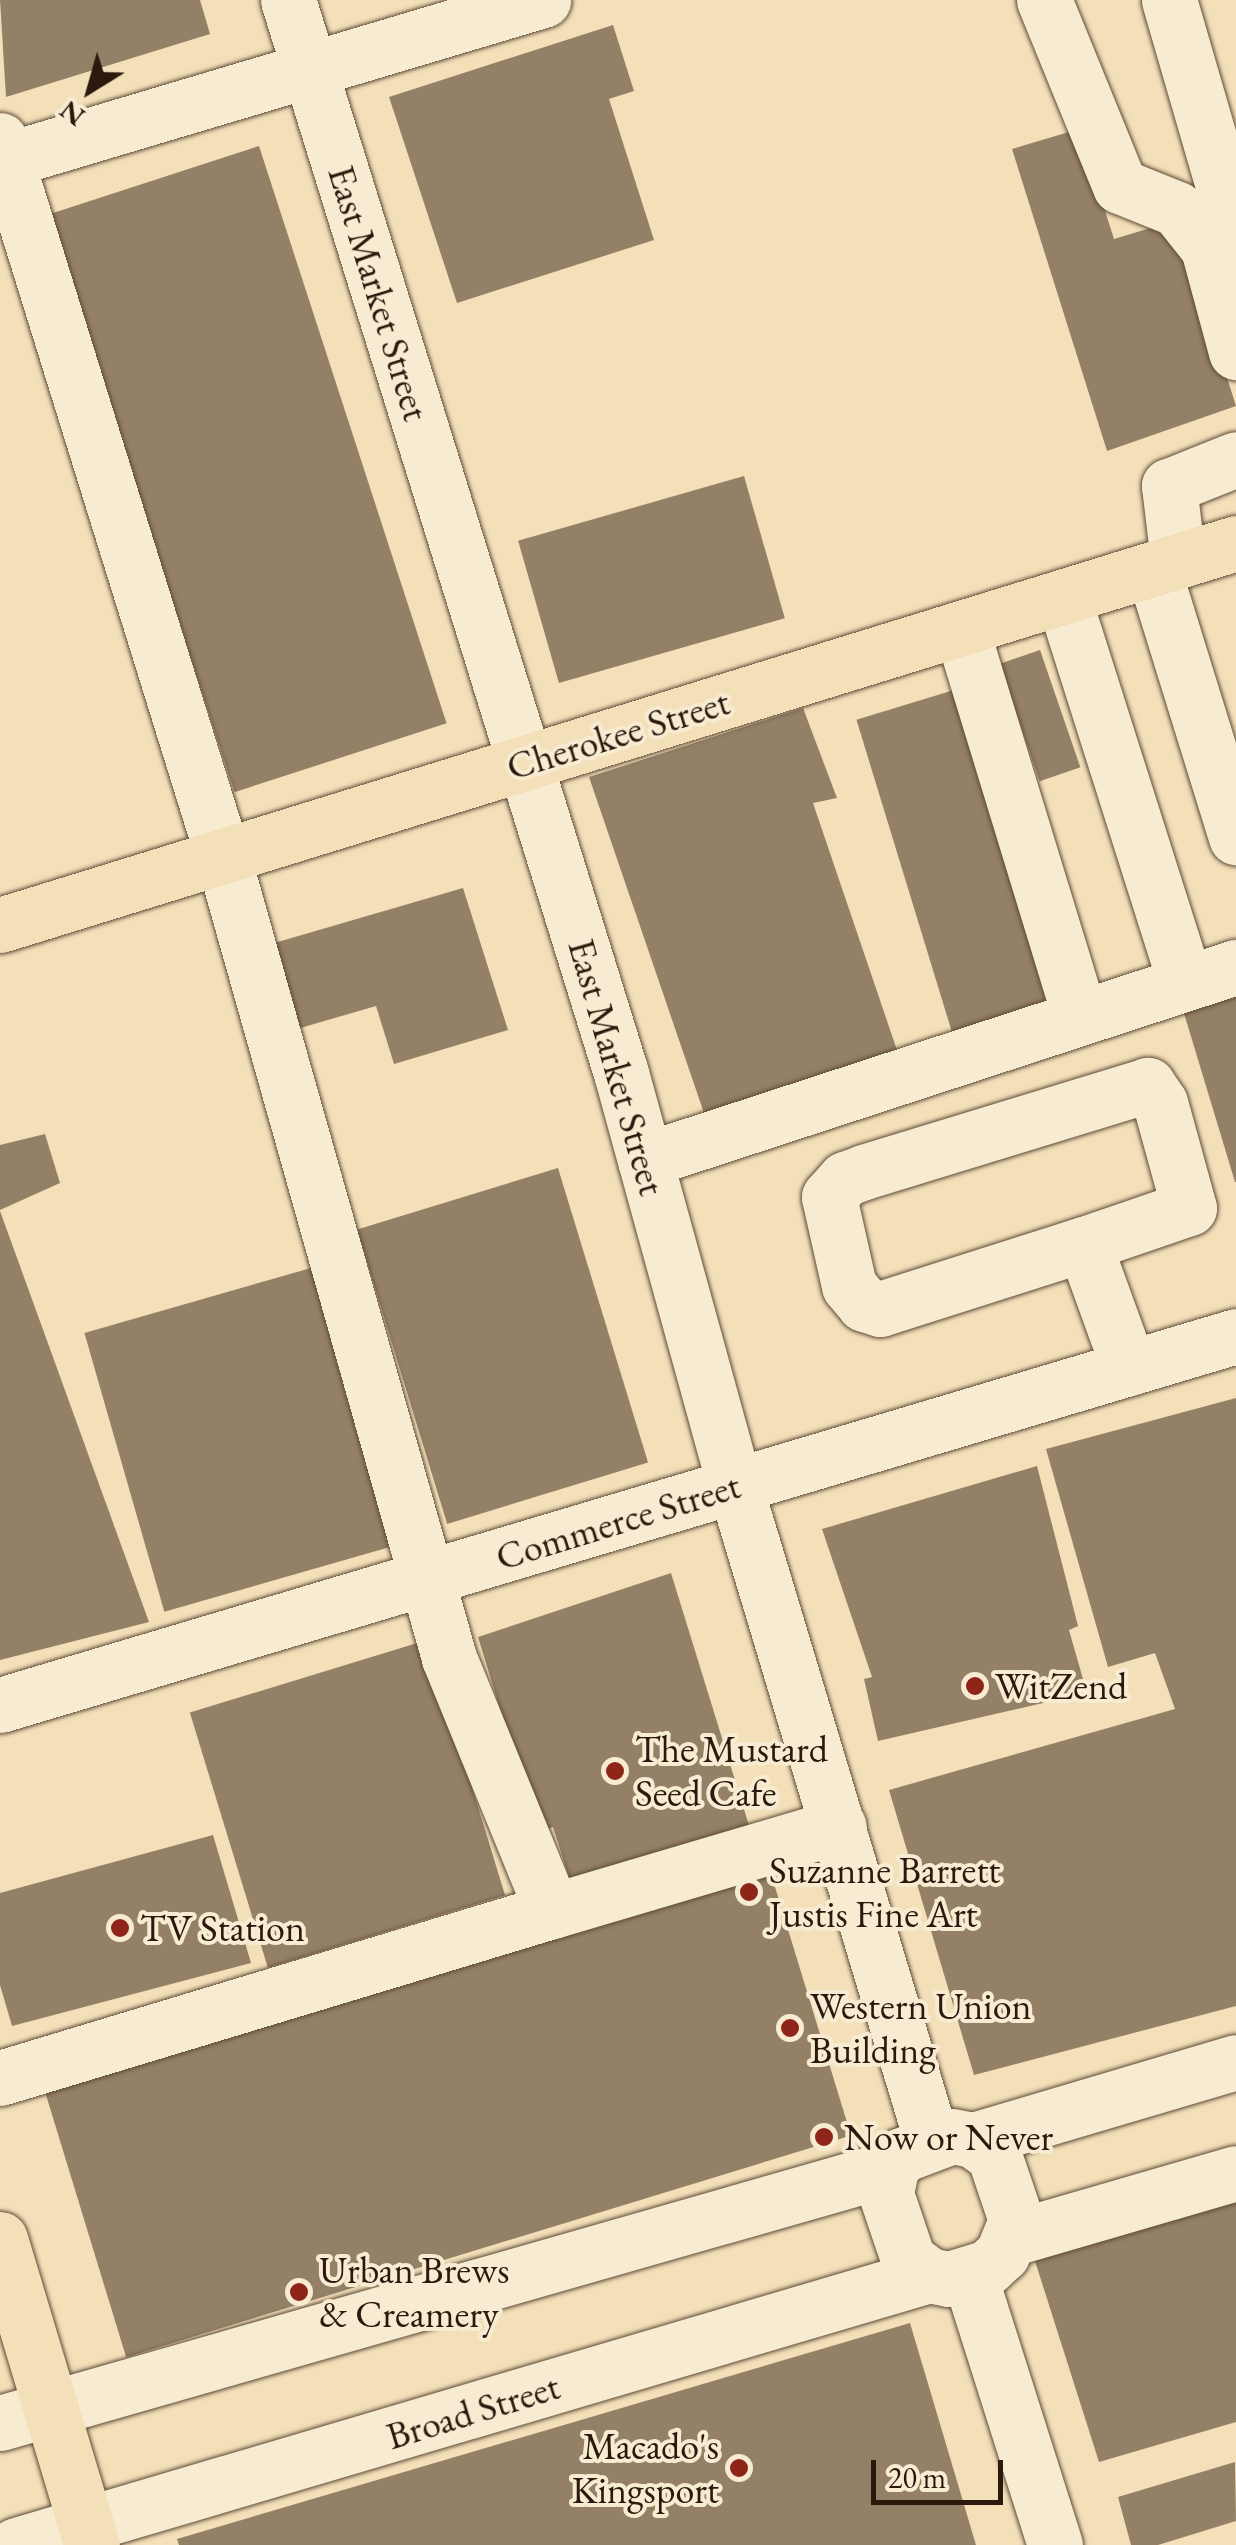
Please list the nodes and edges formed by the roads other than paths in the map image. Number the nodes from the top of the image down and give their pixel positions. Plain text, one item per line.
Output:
1 (288, 0) edge
2 (543, 0) edge
3 (1044, 0) edge
4 (1169, 0) edge
5 (309, 70) junction
6 (2, 154) edge
7 (1236, 230) edge
8 (1236, 352) edge
9 (1236, 459) edge
10 (1236, 544) edge
11 (1165, 565) junction
12 (1064, 597) junction
13 (961, 628) junction
14 (527, 762) junction
15 (1236, 836) edge
16 (223, 856) junction
17 (0, 925) edge
18 (1236, 967) edge
19 (1185, 982) junction
20 (1080, 1016) junction
21 (645, 1160) junction
22 (1084, 1244) junction
23 (1236, 1336) edge
24 (1129, 1368) junction
25 (735, 1486) junction
26 (426, 1578) junction
27 (0, 1706) edge
28 (839, 1826) junction
29 (552, 1910) junction
30 (1236, 2062) edge
31 (0, 2078) edge
32 (932, 2149) junction
33 (1236, 2173) edge
34 (1010, 2238) junction
35 (0, 2239) edge
36 (949, 2276) junction
37 (51, 2406) junction
38 (0, 2423) edge
39 (89, 2536) edge
40 (16, 2545) edge
41 (1055, 2545) edge

1 - 5 street, East Market Street
2 - 5 street
3 - 8 street
4 - 7 street
5 - 6 street
5 - 14 street, East Market Street
6 - 16 street
9 - 11 street
10 - 11 main road, Cherokee Street
11 - 12 main road, Cherokee Street
11 - 15 street
12 - 13 main road, Cherokee Street
12 - 19 street
13 - 14 main road, Cherokee Street
13 - 20 street
14 - 16 main road, Cherokee Street
14 - 21 street, East Market Street
16 - 17 main road, Cherokee Street
16 - 26 street
18 - 19 street
19 - 20 street
20 - 21 street
21 - 25 street, East Market Street
22 - 22 street
22 - 24 street
23 - 24 street, Commerce Street
24 - 25 street, Commerce Street
25 - 26 street, Commerce Street
25 - 28 street, East Market Street
26 - 27 street, Commerce Street
26 - 29 street
28 - 29 street
28 - 32 street, East Market Street
29 - 31 street
30 - 32 street
32 - 34 street
32 - 36 street
32 - 37 street
33 - 34 street
34 - 36 street
35 - 37 main road
36 - 39 street, Broad Street
36 - 41 street
37 - 38 street
37 - 39 main road
39 - 40 street, Broad Street

